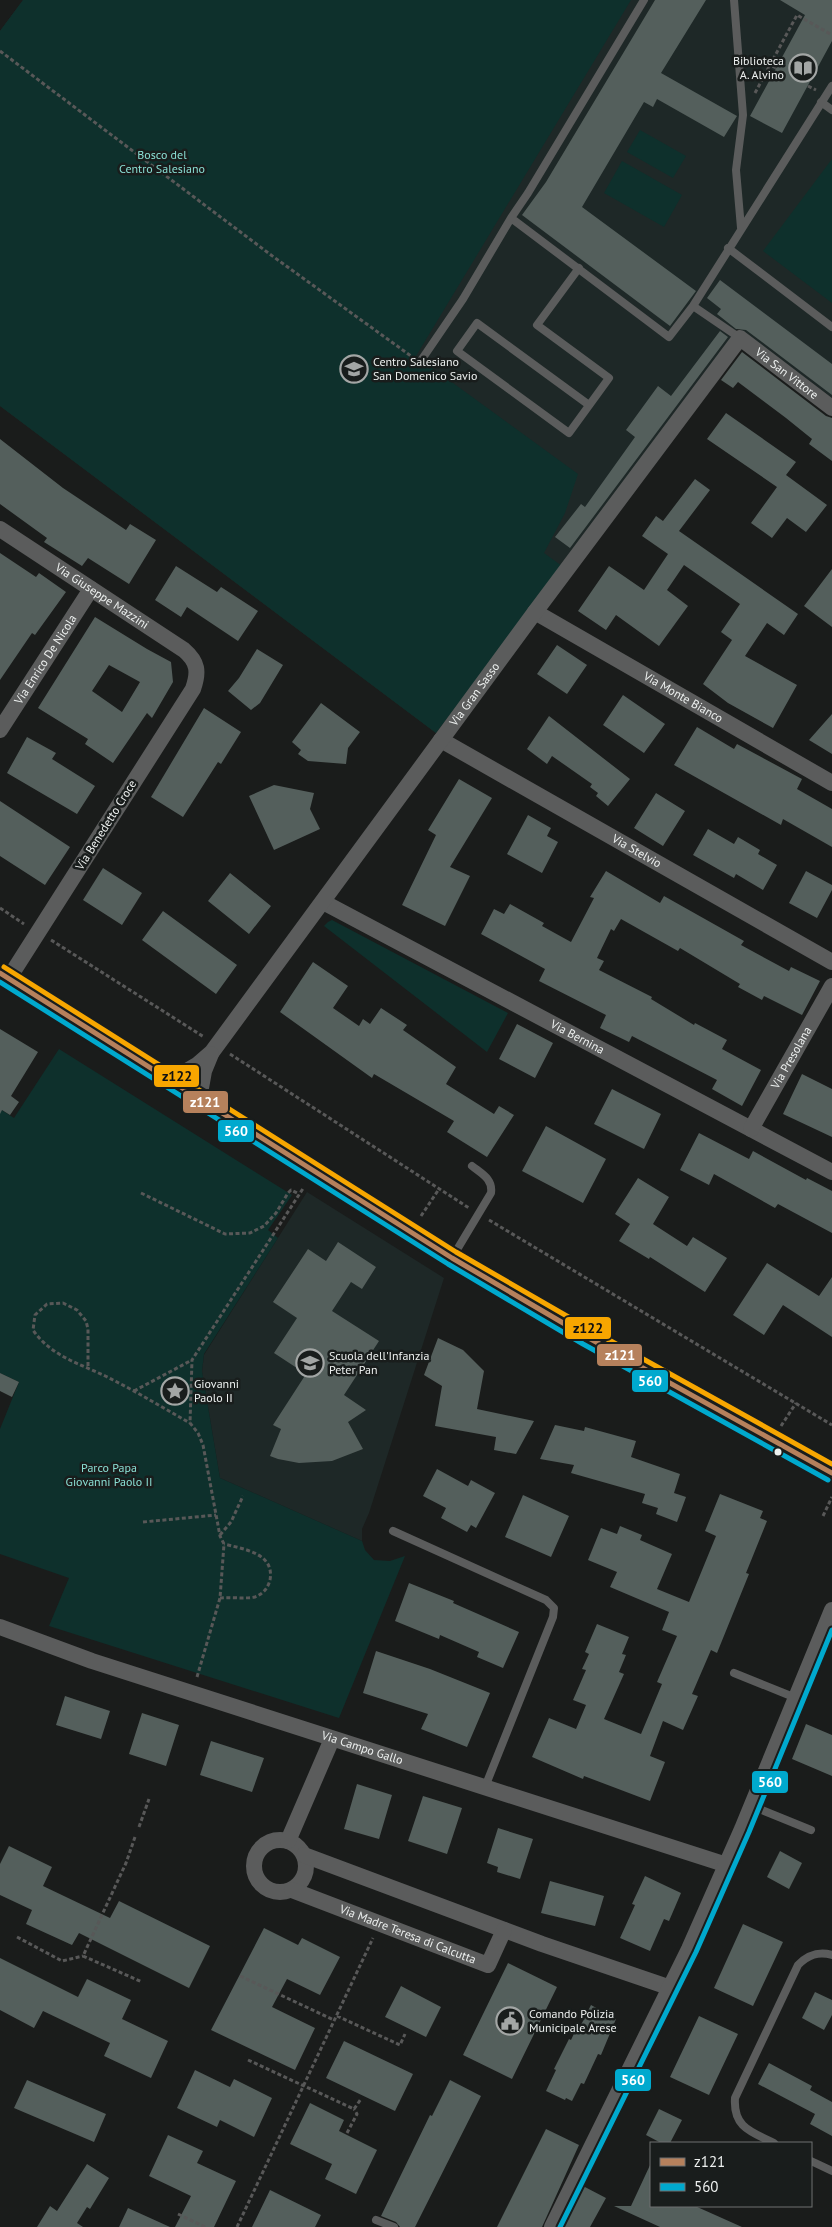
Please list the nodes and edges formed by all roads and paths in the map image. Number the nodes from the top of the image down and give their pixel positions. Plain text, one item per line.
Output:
1 (644, 0) edge
2 (734, 0) edge
3 (832, 35) edge
4 (0, 51) edge
5 (770, 65) junction
6 (776, 68) dead end
7 (832, 86) edge
8 (822, 102) junction
9 (832, 110) edge
10 (743, 115) junction
11 (511, 218) junction
12 (741, 228) junction
13 (728, 248) junction
14 (579, 268) junction
15 (693, 306) junction
16 (832, 327) edge
17 (740, 338) junction
18 (420, 362) joint
19 (589, 405) junction
20 (832, 408) edge
21 (0, 529) edge
22 (91, 589) junction
23 (535, 612) junction
24 (197, 669) joint
25 (0, 730) edge
26 (441, 740) junction
27 (832, 783) edge
28 (322, 902) junction
29 (0, 908) edge
30 (38, 932) junction
31 (832, 962) edge
32 (4, 975) edge
33 (832, 986) edge
34 (216, 1048) junction
35 (170, 1081) junction
36 (199, 1099) junction
37 (751, 1129) junction
38 (472, 1166) dead end
39 (832, 1172) edge
40 (304, 1186) dead end
41 (439, 1189) junction
42 (141, 1193) dead end
43 (299, 1194) junction
44 (479, 1214) junction
45 (421, 1216) dead end
46 (454, 1256) junction
47 (192, 1360) junction
48 (88, 1366) junction
49 (134, 1391) junction
50 (796, 1404) junction
51 (773, 1421) dead end
52 (190, 1423) junction
53 (832, 1425) edge
54 (832, 1473) edge
55 (243, 1496) dead end
56 (832, 1497) edge
57 (216, 1514) junction
58 (823, 1516) dead end
59 (143, 1522) dead end
60 (393, 1531) dead end
61 (220, 1536) junction
62 (224, 1544) junction
63 (220, 1598) junction
64 (832, 1610) edge
65 (0, 1627) edge
66 (825, 1645) edge
67 (734, 1673) dead end
68 (197, 1678) dead end
69 (796, 1698) junction
70 (332, 1739) junction
71 (485, 1787) junction
72 (149, 1799) dead end
73 (752, 1806) junction
74 (139, 1827) dead end
75 (811, 1830) dead end
76 (136, 1837) dead end
77 (288, 1841) junction
78 (304, 1855) junction
79 (727, 1865) junction
80 (292, 1890) junction
81 (379, 1923) junction
82 (504, 1930) junction
83 (17, 1937) dead end
84 (832, 1955) edge
85 (84, 1956) junction
86 (240, 1976) dead end
87 (142, 1982) dead end
88 (670, 1988) junction
89 (337, 2016) junction
90 (334, 2020) junction
91 (405, 2034) dead end
92 (248, 2060) dead end
93 (303, 2085) junction
94 (361, 2099) dead end
95 (354, 2109) junction
96 (347, 2133) dead end
97 (772, 2142) edge
98 (812, 2161) edge
99 (832, 2171) edge
100 (178, 2214) dead end
101 (376, 2220) dead end
102 (205, 2227) edge
103 (237, 2227) edge
104 (394, 2227) edge
105 (552, 2227) edge

1 - 11 lane
2 - 10 lane
3 - 5 path
4 - 18 path
5 - 6 path
5 - 10 path
7 - 8 lane
8 - 9 lane
8 - 12 lane
10 - 12 lane
11 - 14 lane
11 - 18 lane
12 - 13 lane
13 - 15 lane
13 - 16 lane
14 - 15 lane
14 - 19 lane
15 - 17 lane
17 - 20 street, Via San Vittore
17 - 23 street, Via Gran Sasso
19 - 19 lane
21 - 22 street, Via Giuseppe Mazzini
22 - 24 street, Via Giuseppe Mazzini
22 - 25 street, Via Enrico De Nicola
23 - 26 street, Via Gran Sasso
23 - 27 street, Via Monte Bianco
24 - 30 street, Via Benedetto Croce
26 - 28 street, Via Gran Sasso
26 - 31 street, Via Stelvio
28 - 34 street, Via Gran Sasso
28 - 37 street, Via Bernina
29 - 30 path
30 - 32 street, Via Benedetto Croce
30 - 34 path
32 - 35 street
33 - 37 street, Via Presolana
34 - 35 street, Via Gran Sasso
34 - 36 street, Via Gran Sasso
34 - 41 path
35 - 36 street
36 - 46 street
37 - 39 street, Via Bernina
38 - 44 lane
40 - 43 path
41 - 44 path
41 - 45 path
42 - 43 path
43 - 47 path
44 - 46 lane
44 - 50 path
46 - 54 street
47 - 49 path
47 - 52 path
48 - 48 path
48 - 49 path
49 - 52 path
50 - 51 path
50 - 53 path
52 - 57 path
55 - 61 path
56 - 58 path
57 - 59 path
57 - 61 path
60 - 71 lane
61 - 62 path
62 - 63 path
62 - 63 path
63 - 68 path
64 - 66 street
65 - 70 street, Via Campo Gallo
66 - 69 street
67 - 69 lane
69 - 73 street
70 - 71 street, Via Campo Gallo
70 - 77 street
71 - 79 street, Via Campo Gallo
72 - 74 path
73 - 75 lane
73 - 79 street
76 - 85 path
77 - 78 street
77 - 80 street
78 - 80 street
78 - 82 street
79 - 88 street
80 - 81 street, Via Madre Teresa di Calcutta
81 - 82 street, Via Madre Teresa di Calcutta
81 - 89 path
82 - 88 street
83 - 85 path
84 - 97 lane
85 - 87 path
86 - 90 path
88 - 105 street
89 - 90 path
89 - 91 path
90 - 93 path
92 - 93 path
93 - 95 path
93 - 103 path
94 - 95 path
95 - 96 path
98 - 99 lane
100 - 102 path
101 - 104 lane

